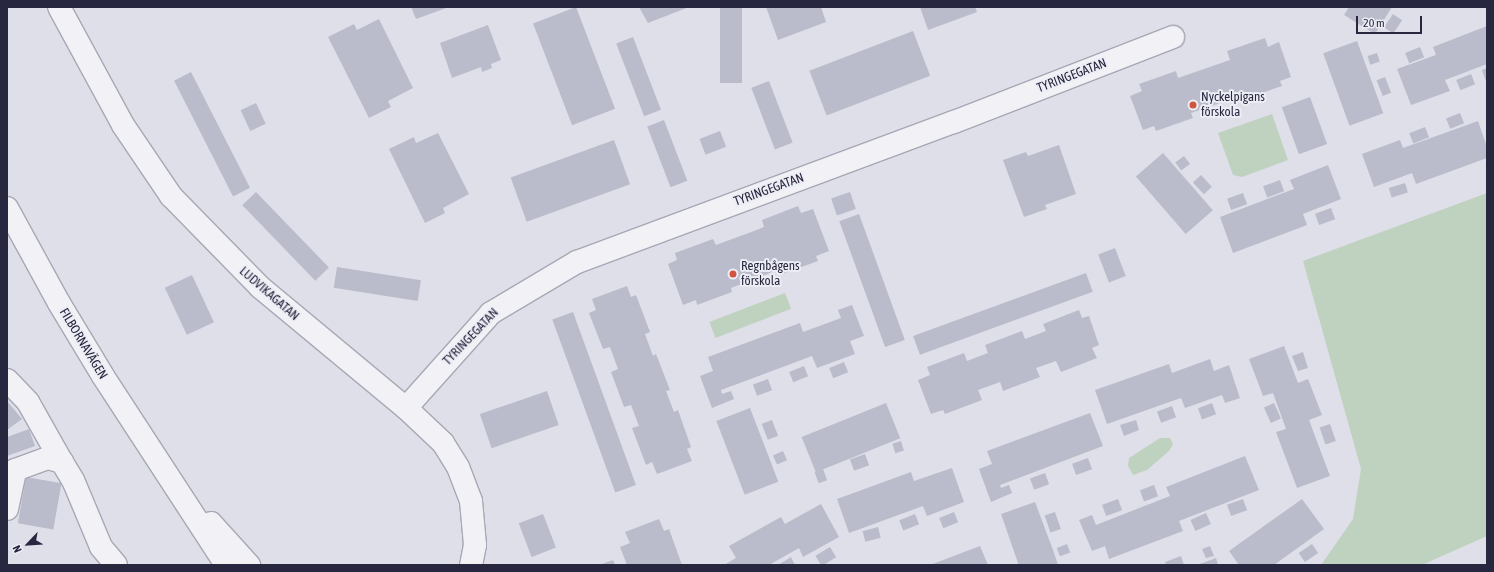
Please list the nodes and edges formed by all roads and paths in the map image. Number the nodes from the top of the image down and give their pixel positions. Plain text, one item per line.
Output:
1 (60, 7) edge
2 (1173, 37) dead end
3 (7, 208) edge
4 (7, 380) edge
5 (406, 408) junction
6 (62, 462) junction
7 (169, 475) junction
8 (7, 509) edge
9 (116, 565) edge
10 (226, 565) edge
11 (249, 565) edge
12 (471, 565) edge

1 - 5 street, LUDVIKAGATAN
2 - 5 street, TYRINGEGATAN
3 - 7 street, FILBORNAVÄGEN
4 - 6 street
5 - 12 street, LUDVIKAGATAN
6 - 8 street
6 - 9 street
7 - 10 street, FILBORNAVÄGEN
7 - 11 street, FILBORNAVÄGEN

